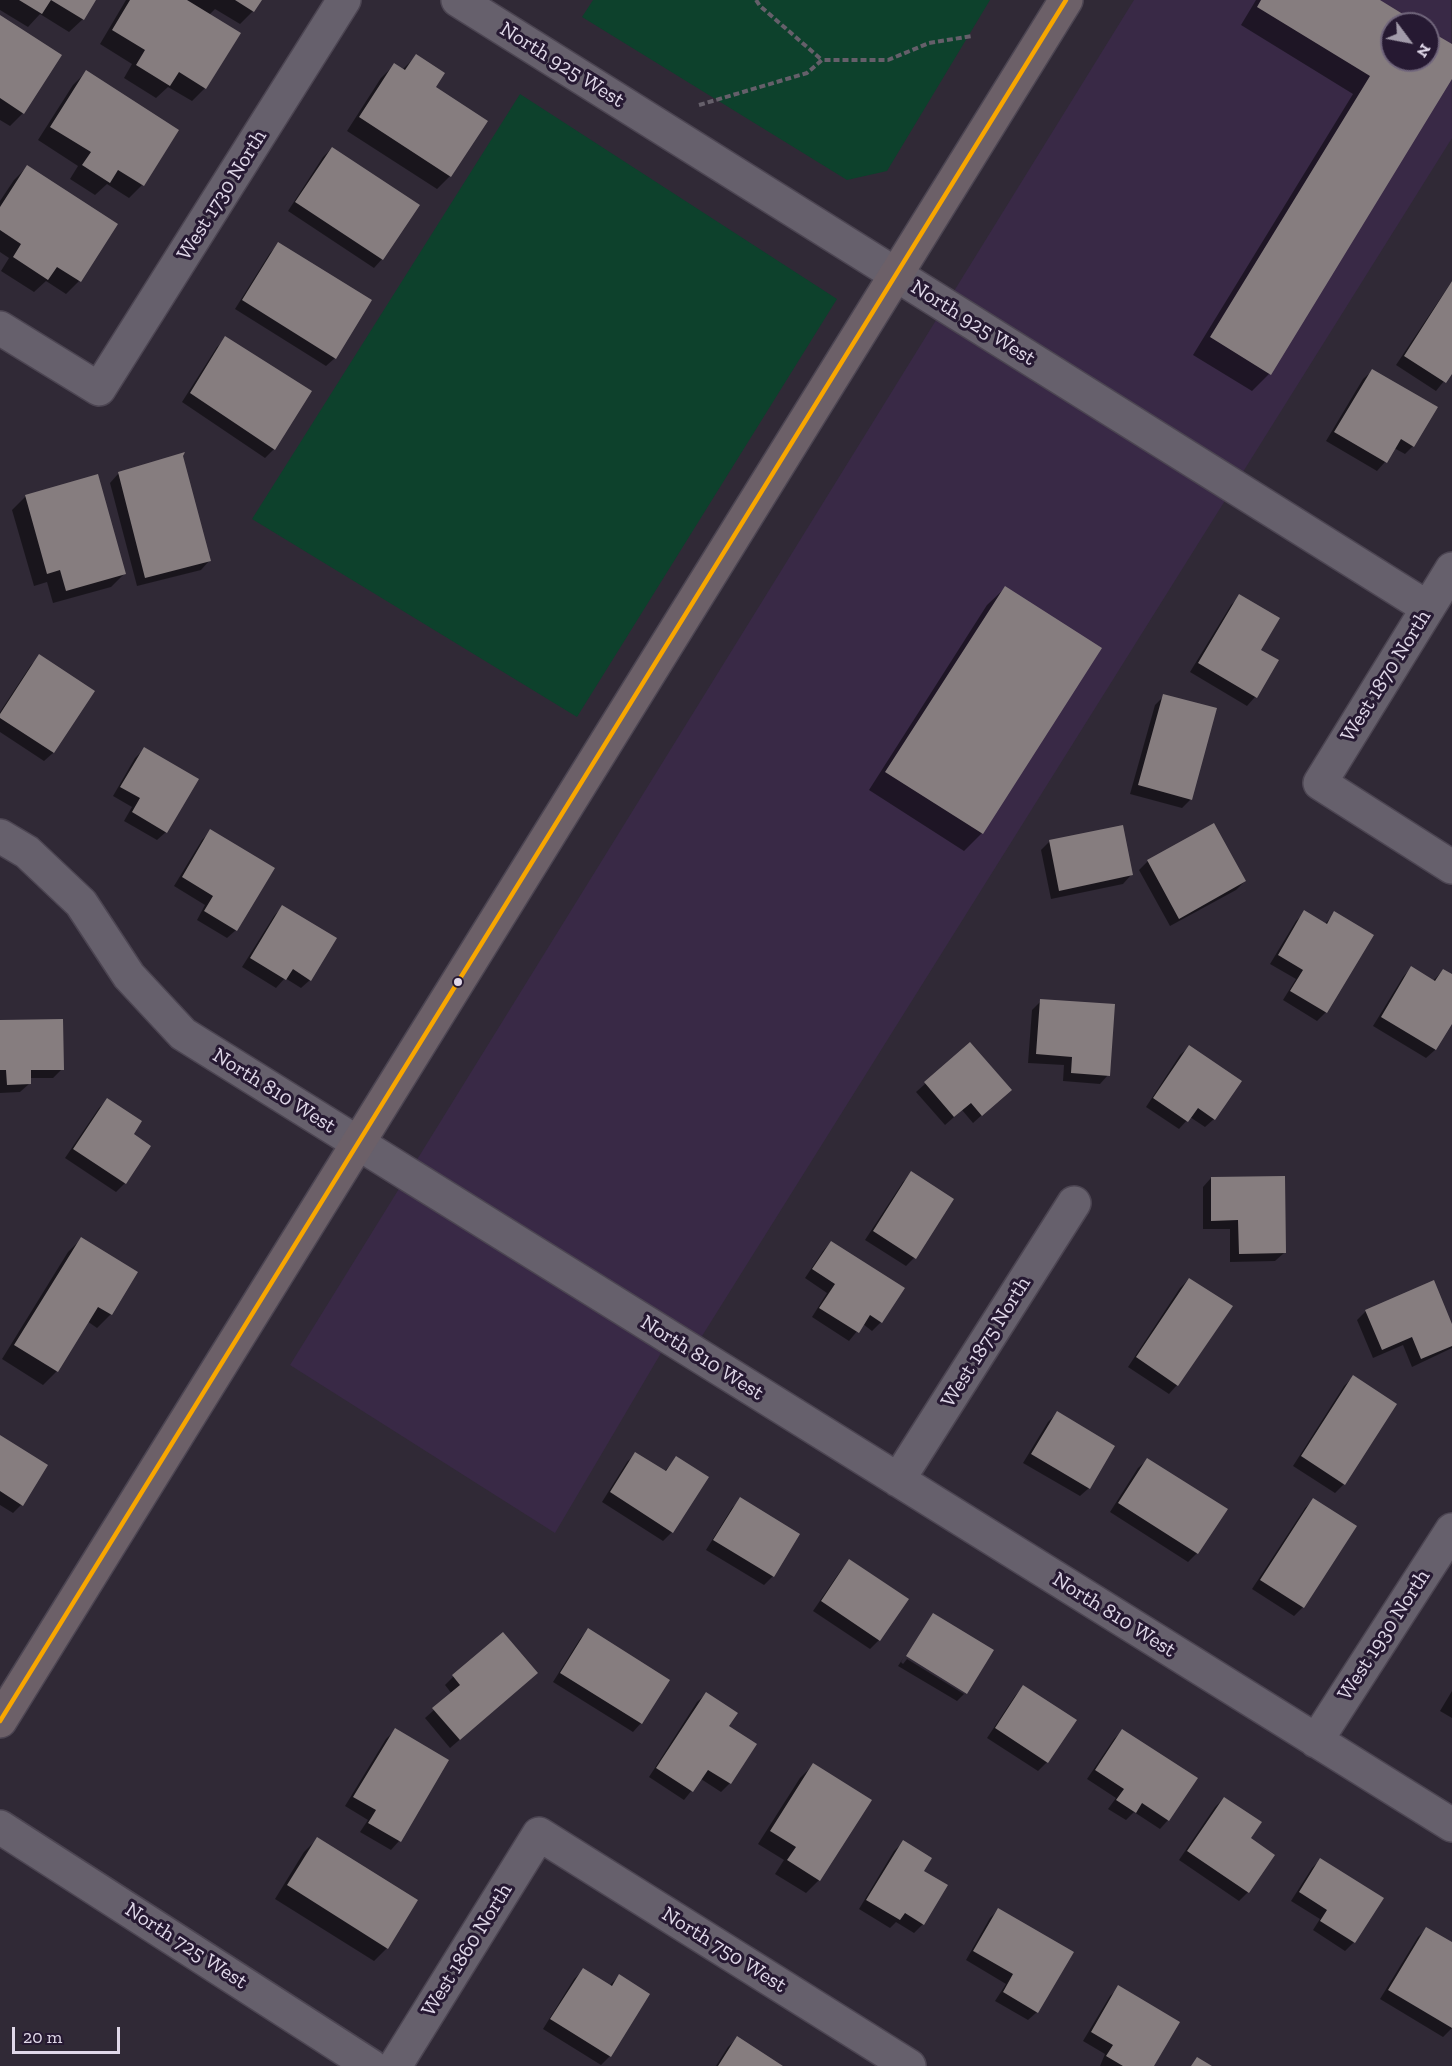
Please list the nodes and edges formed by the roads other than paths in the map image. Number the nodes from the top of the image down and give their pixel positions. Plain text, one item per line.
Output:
1 (344, 0) edge
2 (458, 0) edge
3 (1066, 0) edge
4 (897, 275) junction
5 (0, 328) edge
6 (1452, 569) edge
7 (1428, 608) junction
8 (0, 836) edge
9 (1452, 867) edge
10 (358, 1143) junction
11 (1074, 1203) dead end
12 (898, 1480) junction
13 (1452, 1530) edge
14 (0, 1721) edge
15 (1316, 1741) junction
16 (1452, 1826) edge
17 (0, 1827) edge
18 (539, 1834) joint
19 (907, 2065) edge
20 (371, 2066) edge
21 (395, 2066) edge

1 - 5 street, West 1730 North
2 - 4 street, North 925 West
3 - 4 main road
4 - 7 street, North 925 West
4 - 10 main road
6 - 7 street, West 1870 North
7 - 9 street, West 1870 North
8 - 10 street, North 810 West
10 - 12 street, North 810 West
10 - 14 main road
11 - 12 street, West 1875 North
12 - 15 street, North 810 West
13 - 15 street, West 1930 North
15 - 16 street, North 810 West
17 - 20 street, North 725 West
18 - 19 street, North 750 West
18 - 21 street, West 1860 North

